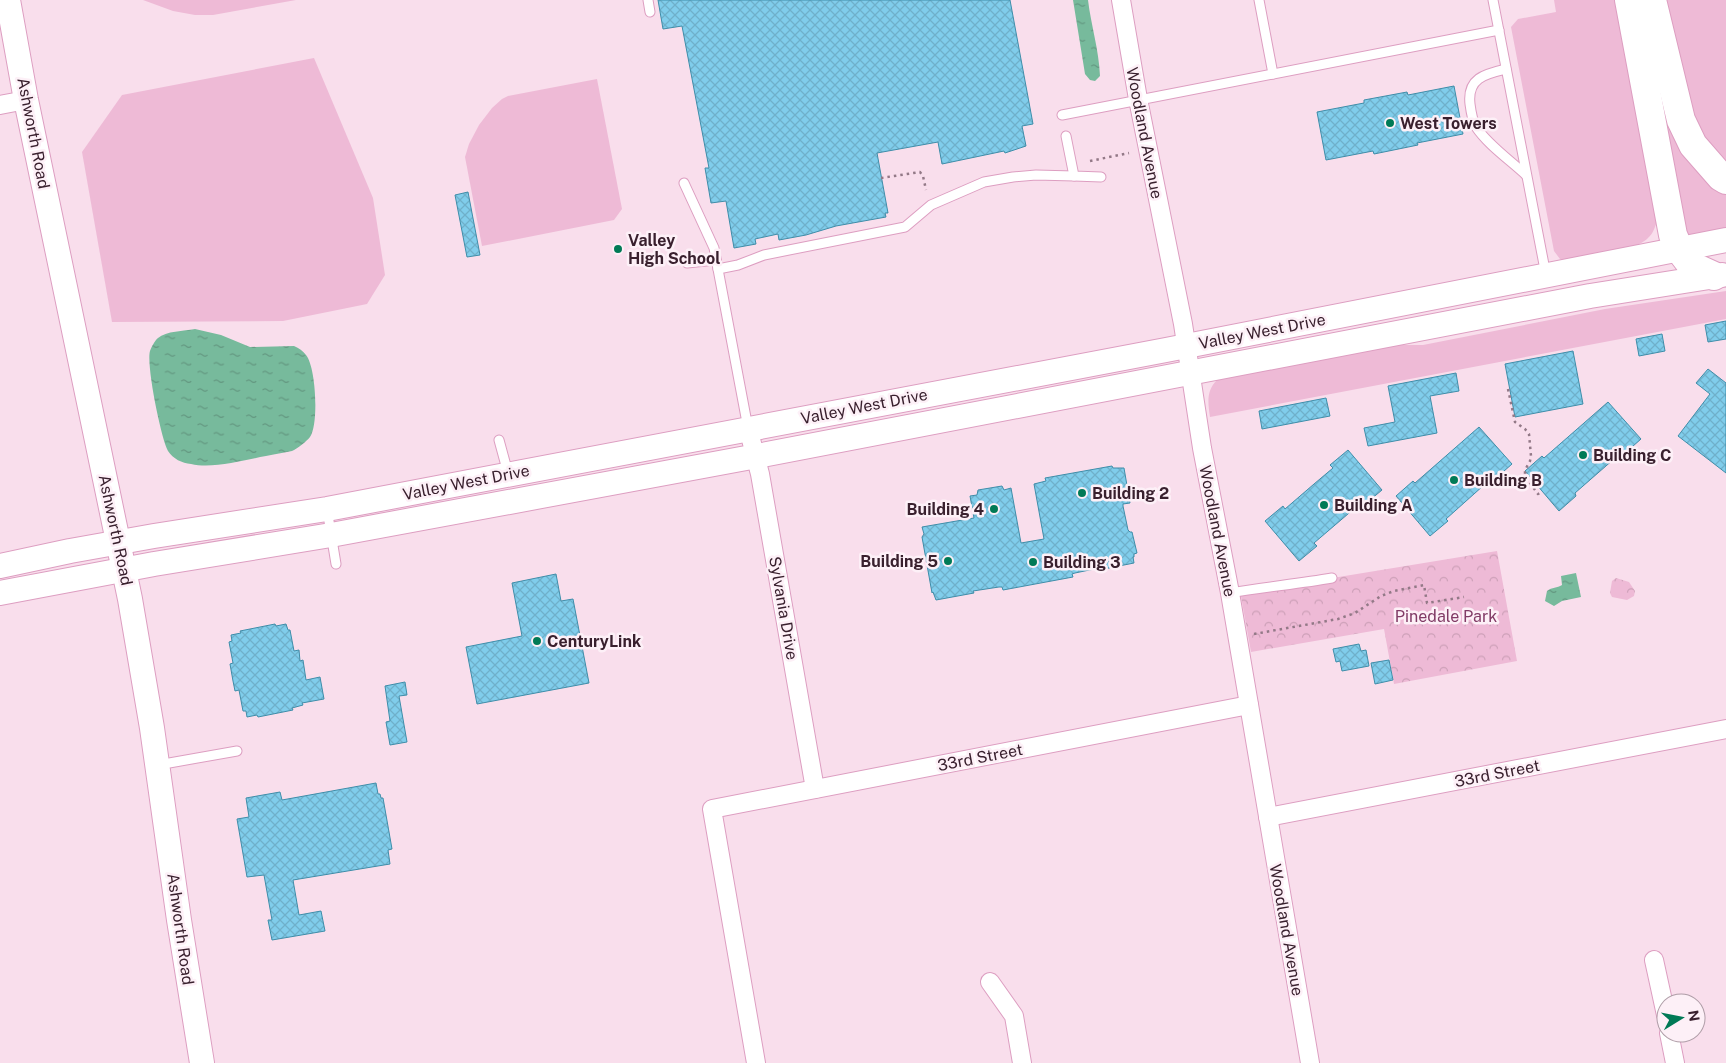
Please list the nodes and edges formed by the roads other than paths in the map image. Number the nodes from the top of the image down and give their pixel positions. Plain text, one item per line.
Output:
1 (8, 0) edge
2 (648, 0) edge
3 (1122, 0) edge
4 (1259, 0) edge
5 (1493, 0) edge
6 (1629, 0) edge
7 (1652, 0) edge
8 (650, 12) dead end
9 (1499, 30) junction
10 (1506, 69) junction
11 (1273, 74) junction
12 (1138, 99) junction
13 (26, 100) junction
14 (0, 105) edge
15 (1062, 115) dead end
16 (1066, 136) dead end
17 (1527, 175) junction
18 (1074, 176) junction
19 (1102, 177) dead end
20 (1726, 180) edge
21 (684, 183) dead end
22 (1726, 240) edge
23 (1679, 249) junction
24 (687, 263) dead end
25 (717, 264) junction
26 (1720, 275) edge
27 (1546, 276) junction
28 (1186, 346) junction
29 (1190, 373) junction
30 (748, 428) junction
31 (499, 440) dead end
32 (756, 456) junction
33 (508, 474) junction
34 (326, 508) junction
35 (331, 535) junction
36 (118, 542) junction
37 (336, 564) dead end
38 (0, 566) edge
39 (124, 570) junction
40 (1332, 578) dead end
41 (0, 593) edge
42 (1230, 593) junction
43 (1249, 705) junction
44 (1726, 728) edge
45 (237, 751) dead end
46 (156, 765) junction
47 (815, 789) junction
48 (1268, 817) junction
49 (1654, 960) dead end
50 (990, 982) dead end
51 (1661, 993) edge
52 (1672, 1043) edge
53 (202, 1063) edge
54 (756, 1063) edge
55 (1022, 1063) edge
56 (1310, 1063) edge
57 (1675, 1063) edge

1 - 13 main road, Ashworth Road
2 - 8 lane
3 - 12 street, Woodland Avenue
4 - 11 lane
5 - 9 lane
6 - 23 highway
7 - 20 highway
9 - 10 lane
9 - 11 lane
10 - 17 lane
10 - 17 lane
11 - 12 lane
12 - 15 lane
12 - 28 street, Woodland Avenue
13 - 14 street
13 - 36 main road, Ashworth Road
16 - 18 lane
17 - 27 lane
18 - 19 lane
18 - 25 lane
21 - 25 lane
22 - 23 main road, Valley West Drive
23 - 26 highway
23 - 27 main road, Valley West Drive
24 - 25 lane
25 - 30 lane
26 - 29 main road, Valley West Drive
27 - 28 main road, Valley West Drive
28 - 29 street, Woodland Avenue
28 - 30 main road, Valley West Drive
29 - 32 main road, Valley West Drive
29 - 42 street, Woodland Avenue
30 - 32 street, Sylvania Drive
30 - 33 main road, Valley West Drive
31 - 33 lane
32 - 35 main road, Valley West Drive
32 - 47 street, Sylvania Drive
33 - 34 main road, Valley West Drive
34 - 35 lane
34 - 36 main road, Valley West Drive
35 - 37 lane
35 - 39 main road, Valley West Drive
36 - 38 main road, Valley West Drive
36 - 39 main road, Ashworth Road
39 - 41 main road, Valley West Drive
39 - 46 main road, Ashworth Road
40 - 42 lane
42 - 43 street, Woodland Avenue
43 - 47 street, 33rd Street
43 - 48 street, Woodland Avenue
44 - 48 street, 33rd Street
45 - 46 lane
46 - 53 main road, Ashworth Road
47 - 54 street, 33rd Street
48 - 56 street, Woodland Avenue
49 - 51 street
50 - 55 street
52 - 57 street

